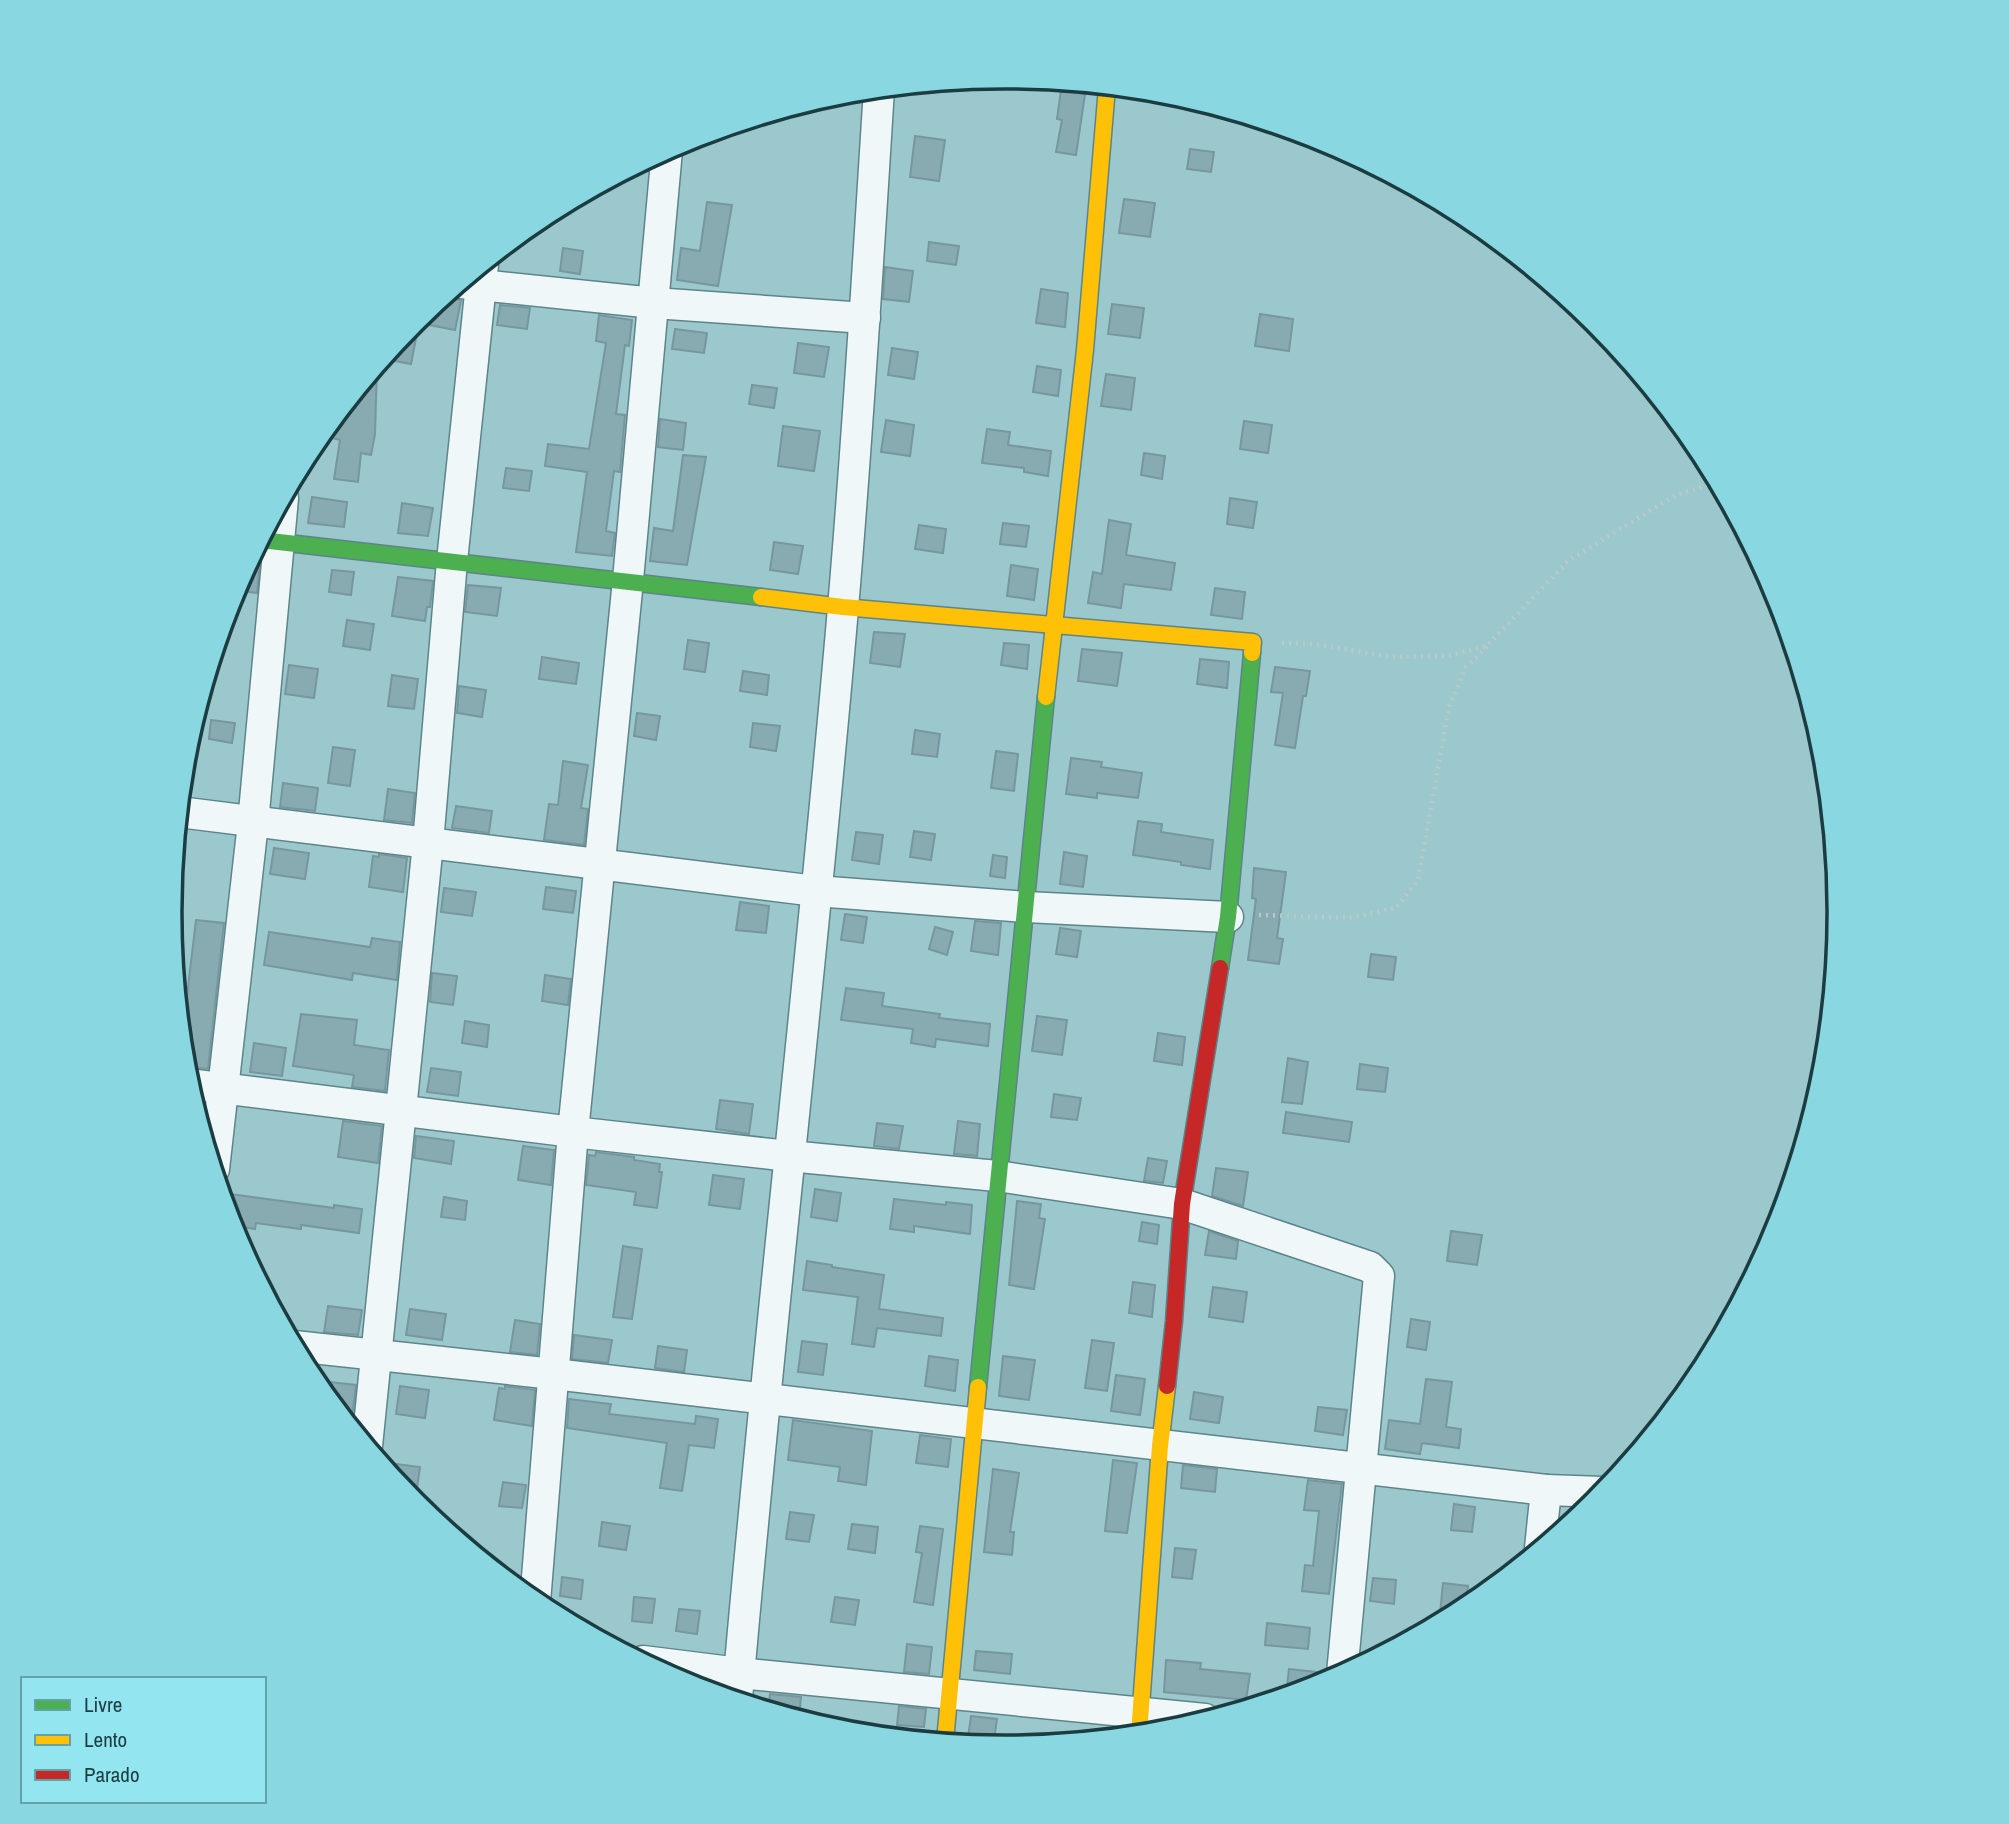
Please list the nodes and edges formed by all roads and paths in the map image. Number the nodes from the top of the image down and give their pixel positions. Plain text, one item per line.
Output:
1 (1106, 95) edge
2 (877, 99) edge
3 (666, 163) edge
4 (480, 279) edge
5 (475, 283) edge
6 (653, 303) junction
7 (865, 318) junction
8 (1707, 485) edge
9 (270, 541) edge
10 (270, 543) edge
11 (452, 561) junction
12 (628, 580) junction
13 (843, 607) junction
14 (1053, 626) junction
15 (1253, 642) junction
16 (1487, 646) junction
17 (188, 813) edge
18 (253, 823) junction
19 (428, 842) junction
20 (600, 863) junction
21 (816, 891) junction
22 (1026, 906) junction
23 (1228, 917) junction
24 (201, 1085) edge
25 (223, 1088) junction
26 (400, 1111) junction
27 (573, 1132) junction
28 (216, 1147) edge
29 (789, 1156) junction
30 (997, 1176) junction
31 (1182, 1204) junction
32 (307, 1347) edge
33 (377, 1355) junction
34 (554, 1374) junction
35 (764, 1398) junction
36 (973, 1423) junction
37 (369, 1434) edge
38 (1160, 1446) junction
39 (1362, 1469) junction
40 (1546, 1490) junction
41 (1588, 1491) edge
42 (1541, 1536) edge
43 (536, 1588) edge
44 (1343, 1661) edge
45 (702, 1676) edge
46 (738, 1686) edge
47 (949, 1695) junction
48 (1139, 1723) edge
49 (946, 1733) edge

1 - 14 street
2 - 7 street
3 - 6 street
4 - 6 street
5 - 11 street
6 - 7 street
6 - 12 street
7 - 13 street
8 - 16 path
9 - 11 street
10 - 18 street
11 - 12 street
11 - 19 street
12 - 13 street
12 - 20 street
13 - 14 street
13 - 21 street
14 - 15 street
14 - 22 street
15 - 16 path
15 - 23 street
16 - 23 path
17 - 18 street
18 - 19 street
18 - 25 street
19 - 20 street
19 - 26 street
20 - 21 street
20 - 27 street
21 - 22 street
21 - 29 street
22 - 23 street
22 - 30 street
23 - 31 street
24 - 25 street
25 - 26 street
25 - 28 street
26 - 27 street
26 - 33 street
27 - 29 street
27 - 34 street
29 - 30 street
29 - 35 street
30 - 31 street
30 - 36 street
31 - 38 street
31 - 39 street
32 - 33 street
33 - 34 street
33 - 37 street
34 - 35 street
34 - 43 street
35 - 36 street
35 - 46 street
36 - 38 street
36 - 47 street
38 - 39 street
38 - 48 street
39 - 40 street
39 - 44 street
40 - 41 street
40 - 42 street
45 - 46 street
46 - 47 street
47 - 48 street
47 - 49 street

